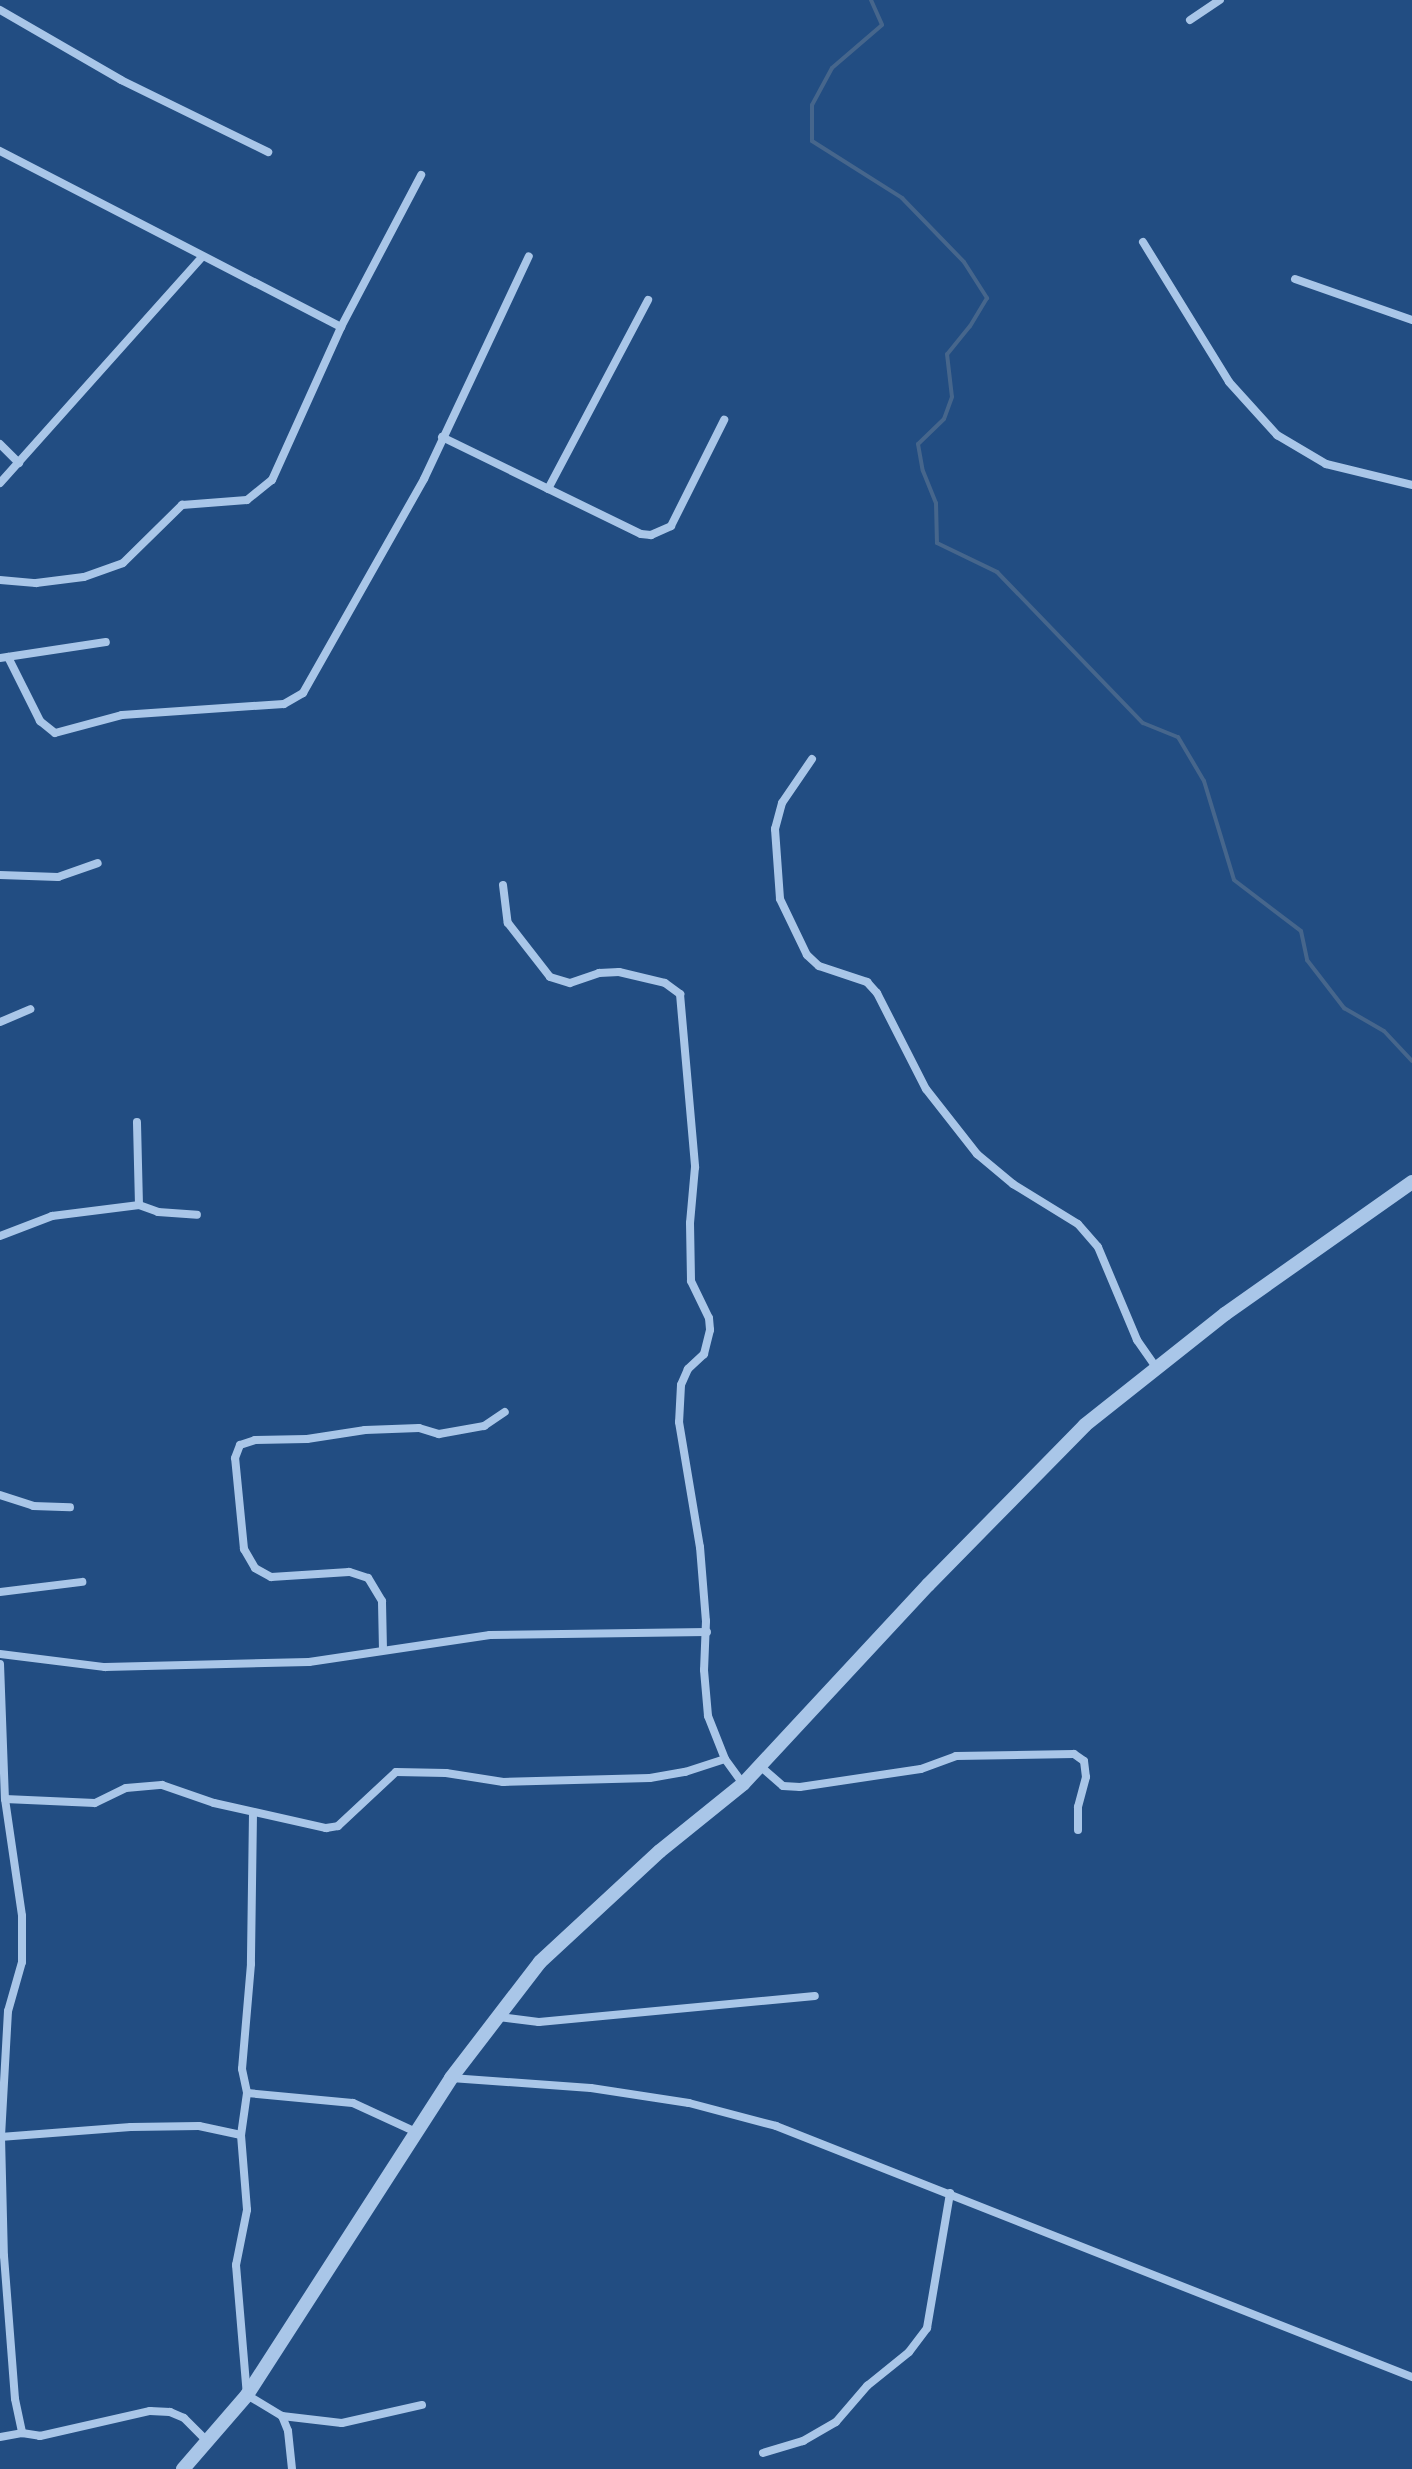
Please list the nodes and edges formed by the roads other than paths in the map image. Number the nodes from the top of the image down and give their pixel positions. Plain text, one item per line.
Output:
1 (1220, 0) edge
2 (0, 10) edge
3 (1190, 20) dead end
4 (0, 151) edge
5 (268, 152) dead end
6 (421, 175) dead end
7 (1143, 242) dead end
8 (529, 256) dead end
9 (201, 258) junction
10 (1295, 279) dead end
11 (648, 300) dead end
12 (1412, 320) edge
13 (341, 327) junction
14 (724, 420) dead end
15 (442, 437) junction
16 (0, 444) edge
17 (19, 463) junction
18 (0, 483) edge
19 (1412, 485) edge
20 (548, 489) junction
21 (0, 580) edge
22 (106, 642) dead end
23 (4, 658) edge
24 (812, 759) dead end
25 (98, 863) dead end
26 (0, 875) edge
27 (503, 885) dead end
28 (30, 1009) dead end
29 (0, 1022) edge
30 (137, 1122) dead end
31 (1412, 1182) edge
32 (139, 1205) junction
33 (197, 1215) dead end
34 (0, 1236) edge
35 (1157, 1370) junction
36 (505, 1412) dead end
37 (0, 1495) edge
38 (70, 1507) dead end
39 (82, 1582) dead end
40 (0, 1592) edge
41 (707, 1632) junction
42 (383, 1650) junction
43 (0, 1654) edge
44 (0, 1664) edge
45 (1, 1738) edge
46 (725, 1759) junction
47 (760, 1766) junction
48 (743, 1784) junction
49 (5, 1799) junction
50 (253, 1813) junction
51 (4, 1824) edge
52 (1078, 1830) dead end
53 (815, 1996) dead end
54 (498, 2017) junction
55 (451, 2078) junction
56 (247, 2093) junction
57 (416, 2132) junction
58 (241, 2135) junction
59 (1, 2137) edge
60 (950, 2193) junction
61 (1412, 2377) edge
62 (247, 2395) junction
63 (422, 2405) dead end
64 (282, 2416) junction
65 (22, 2433) junction
66 (0, 2437) edge
67 (207, 2441) junction
68 (763, 2453) dead end
69 (183, 2469) edge
70 (292, 2469) edge

1 - 3 street
2 - 5 street
4 - 9 street
6 - 13 street
7 - 19 street
8 - 15 street
9 - 13 street
9 - 17 street
10 - 12 street
11 - 20 street
13 - 21 street
14 - 20 street
15 - 20 street
15 - 23 street
16 - 17 street
17 - 18 street
22 - 23 street
24 - 35 street
25 - 26 street
27 - 41 street
28 - 29 street
30 - 32 street
31 - 35 street
32 - 33 street
32 - 34 street
35 - 47 street
36 - 42 street
37 - 38 street
39 - 40 street
41 - 42 street
41 - 46 street
42 - 43 street
44 - 45 street
45 - 49 street
46 - 48 street
46 - 50 street
47 - 48 street
47 - 52 street
48 - 54 street
49 - 50 street
49 - 51 street
50 - 56 street
51 - 59 street
53 - 54 street
54 - 55 street
55 - 57 street
55 - 60 street
56 - 57 street
56 - 58 street
57 - 62 street
58 - 59 street
58 - 62 street
59 - 65 street
60 - 61 street
60 - 68 street
62 - 64 street
62 - 67 street
63 - 64 street
64 - 70 street
65 - 66 street
65 - 67 street
67 - 69 street

